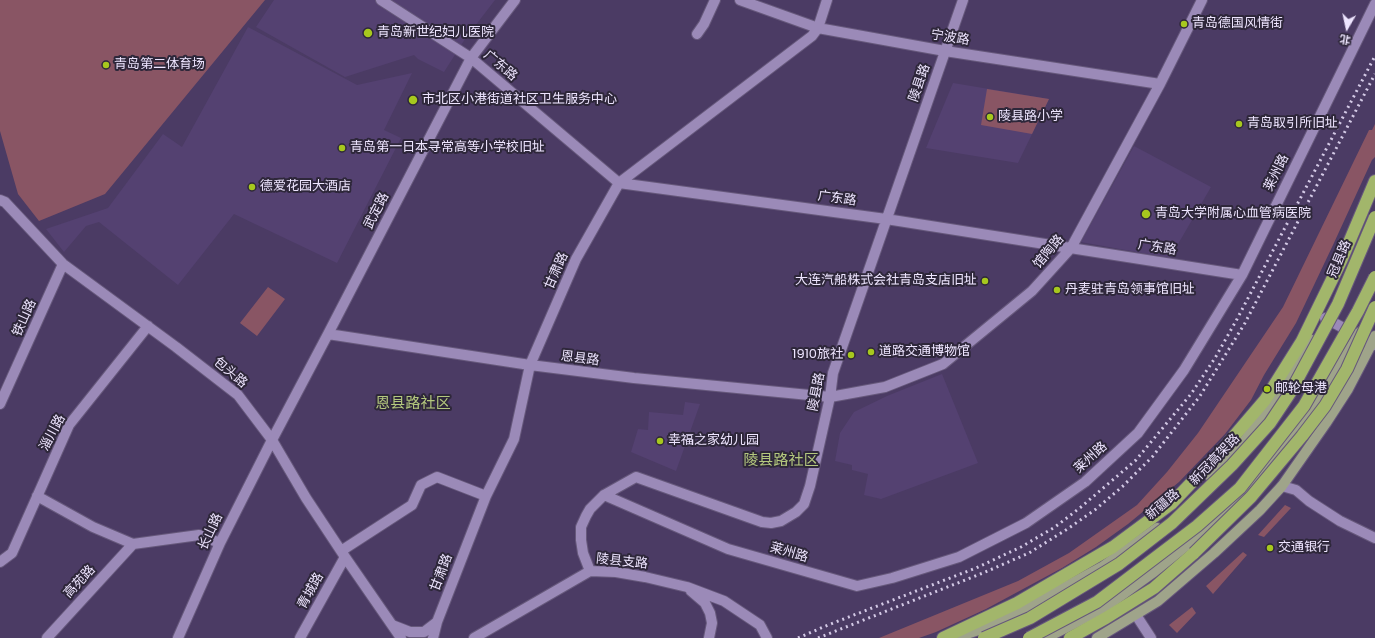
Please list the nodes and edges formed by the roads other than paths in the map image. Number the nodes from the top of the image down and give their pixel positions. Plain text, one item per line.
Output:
1 (381, 0) edge
2 (515, 0) edge
3 (716, 0) edge
4 (740, 0) edge
5 (827, 0) edge
6 (964, 0) edge
7 (1202, 0) edge
8 (1375, 4) edge
9 (818, 28) junction
10 (697, 34) dead end
11 (945, 51) junction
12 (470, 58) junction
13 (1160, 84) junction
14 (1375, 182) edge
15 (619, 183) junction
16 (0, 193) edge
17 (2, 201) edge
18 (1375, 208) edge
19 (1375, 217) edge
20 (886, 219) junction
21 (1071, 248) junction
22 (63, 264) junction
23 (1242, 275) junction
24 (1375, 277) edge
25 (1375, 307) edge
26 (1375, 314) edge
27 (1325, 318) junction
28 (148, 326) junction
29 (328, 334) junction
30 (1357, 335) junction
31 (1374, 341) edge
32 (530, 366) junction
33 (830, 397) junction
34 (0, 404) edge
35 (272, 440) junction
36 (1282, 486) junction
37 (604, 495) junction
38 (37, 496) junction
39 (486, 496) junction
40 (1375, 538) edge
41 (220, 543) junction
42 (133, 544) junction
43 (343, 554) junction
44 (0, 562) edge
45 (590, 571) junction
46 (687, 587) junction
47 (1136, 614) junction
48 (437, 622) junction
49 (392, 625) junction
50 (47, 638) edge
51 (178, 638) edge
52 (300, 638) edge
53 (401, 638) edge
54 (433, 638) edge
55 (474, 638) edge
56 (709, 638) edge
57 (767, 638) edge
58 (943, 638) edge
59 (954, 638) edge
60 (984, 638) edge
61 (1029, 638) edge
62 (1046, 638) edge
63 (1070, 638) edge
64 (1097, 638) edge
65 (1151, 638) edge

1 - 12 street, 广东路
2 - 12 street, 武定路
3 - 10 street
4 - 9 street, 宁波路
5 - 9 street, 甘肃路
6 - 11 street, 陵县路
7 - 13 street, 馆陶路
8 - 23 street, 莱州路
9 - 11 street, 宁波路
9 - 15 street, 甘肃路
11 - 13 street, 宁波路
11 - 20 street, 陵县路
12 - 15 street, 广东路
12 - 29 street, 武定路
13 - 21 street, 馆陶路
14 - 58 highway
15 - 20 street, 广东路
15 - 32 street, 甘肃路
16 - 17 street, 包头路
17 - 22 street, 包头路
18 - 27 main road, 冠县路
19 - 60 highway, 新冠高架路, bridge
20 - 21 street, 广东路
20 - 33 street, 陵县路
21 - 23 street, 广东路
21 - 33 street, 馆陶路
22 - 28 street, 包头路
22 - 34 street, 铁山路
23 - 37 street, 莱州路
24 - 61 highway, bridge
25 - 63 highway, bridge
26 - 30 main road
27 - 30 street
27 - 59 main road, 新疆路
28 - 35 street, 包头路
28 - 38 street, 淄川路
29 - 32 street, 恩县路
29 - 35 street, 武定路
30 - 31 street
30 - 62 main road
31 - 36 main road
32 - 33 street, 恩县路
32 - 39 street, 甘肃路
33 - 37 street, 陵县路
35 - 41 street, 长山路
35 - 43 street, 包头路
36 - 40 street
36 - 47 main road
37 - 45 street, 陵县路
38 - 42 street
38 - 44 street, 淄川路
39 - 43 street
39 - 48 street, 甘肃路
41 - 42 street
41 - 51 street, 长山路
42 - 50 street, 高苑路
43 - 49 street, 包头路
43 - 52 street, 青城路
45 - 46 street, 陵县支路
45 - 55 street, 陵县支路
46 - 56 street
46 - 57 street, 陵县支路
47 - 64 main road
47 - 65 street
48 - 49 street
48 - 54 street, 甘肃路
49 - 53 street, 包头路

